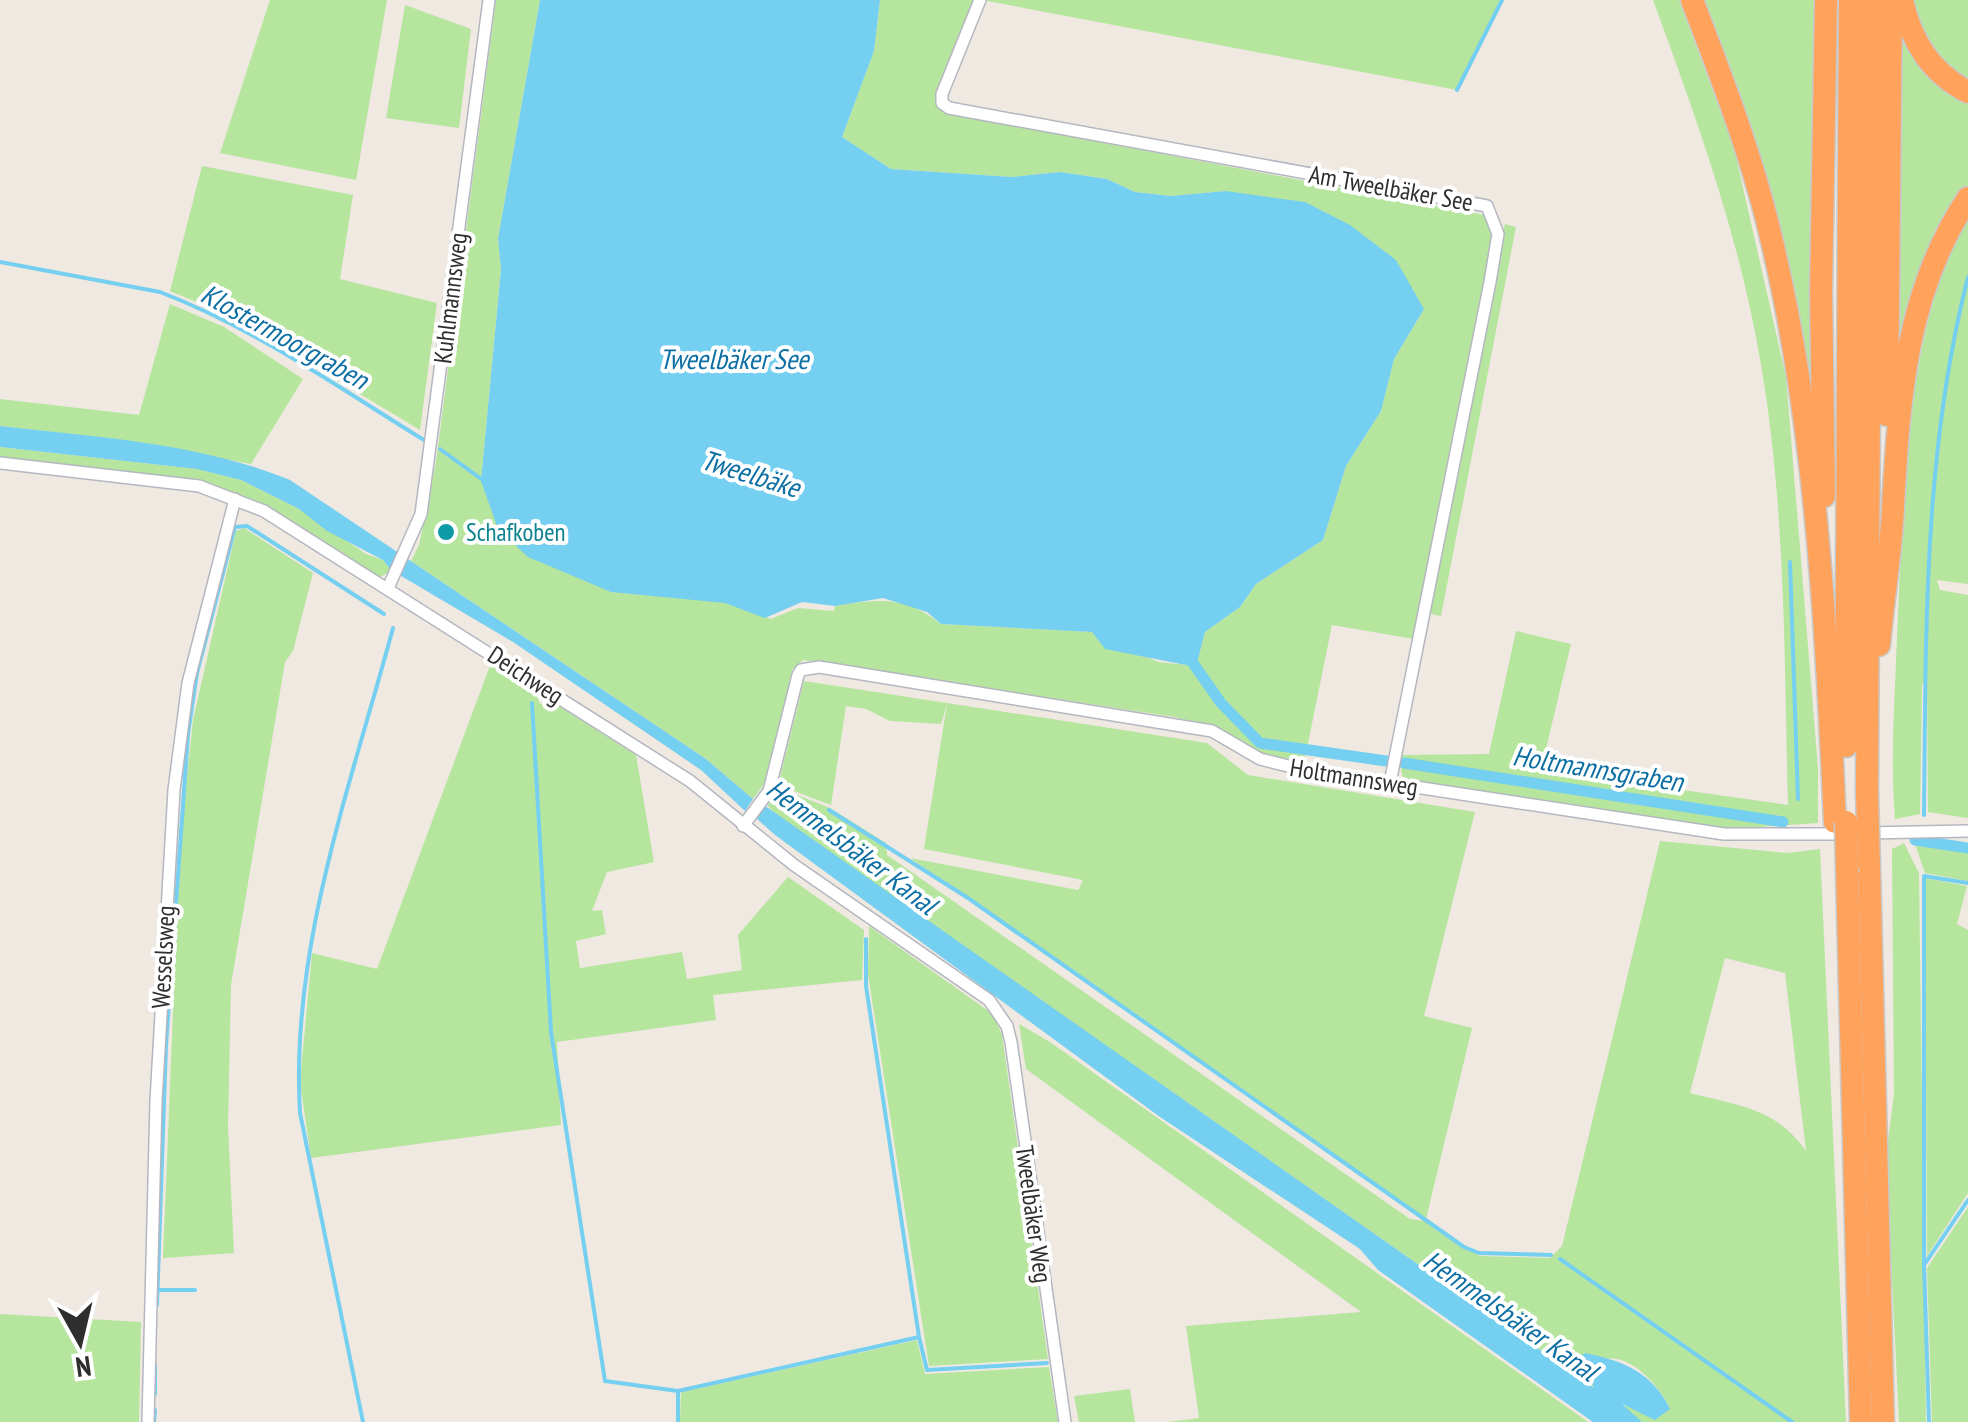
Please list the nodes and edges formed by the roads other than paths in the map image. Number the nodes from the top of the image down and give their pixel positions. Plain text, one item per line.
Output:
1 (489, 0) edge
2 (980, 0) edge
3 (1692, 0) edge
4 (1826, 0) edge
5 (1850, 0) edge
6 (1871, 0) edge
7 (1891, 0) edge
8 (1902, 0) edge
9 (1968, 92) edge
10 (1968, 198) edge
11 (0, 463) edge
12 (235, 499) junction
13 (1887, 554) junction
14 (391, 585) junction
15 (1823, 599) junction
16 (1390, 783) junction
17 (1867, 792) junction
18 (1841, 822) junction
19 (743, 826) junction
20 (1968, 831) edge
21 (1851, 870) junction
22 (997, 1009) joint
23 (148, 1422) edge
24 (1065, 1422) edge
25 (1861, 1422) edge
26 (1883, 1422) edge

1 - 14 street, Kuhlmannsweg
2 - 16 street, Am Tweelbäker See
3 - 15 highway
4 - 15 highway
5 - 18 highway
6 - 17 highway
7 - 13 highway
8 - 9 highway
10 - 13 highway
11 - 12 street, Deichweg
12 - 14 street, Deichweg
12 - 23 street, Wesselsweg
13 - 17 highway
14 - 19 street, Deichweg
15 - 18 highway
16 - 19 street, Holtmannsweg
16 - 20 street, Holtmannsweg
17 - 21 highway, bridge
18 - 21 highway, bridge
19 - 22 street, Deichweg
21 - 25 highway
21 - 26 highway
22 - 24 street, Tweelbäker Weg

